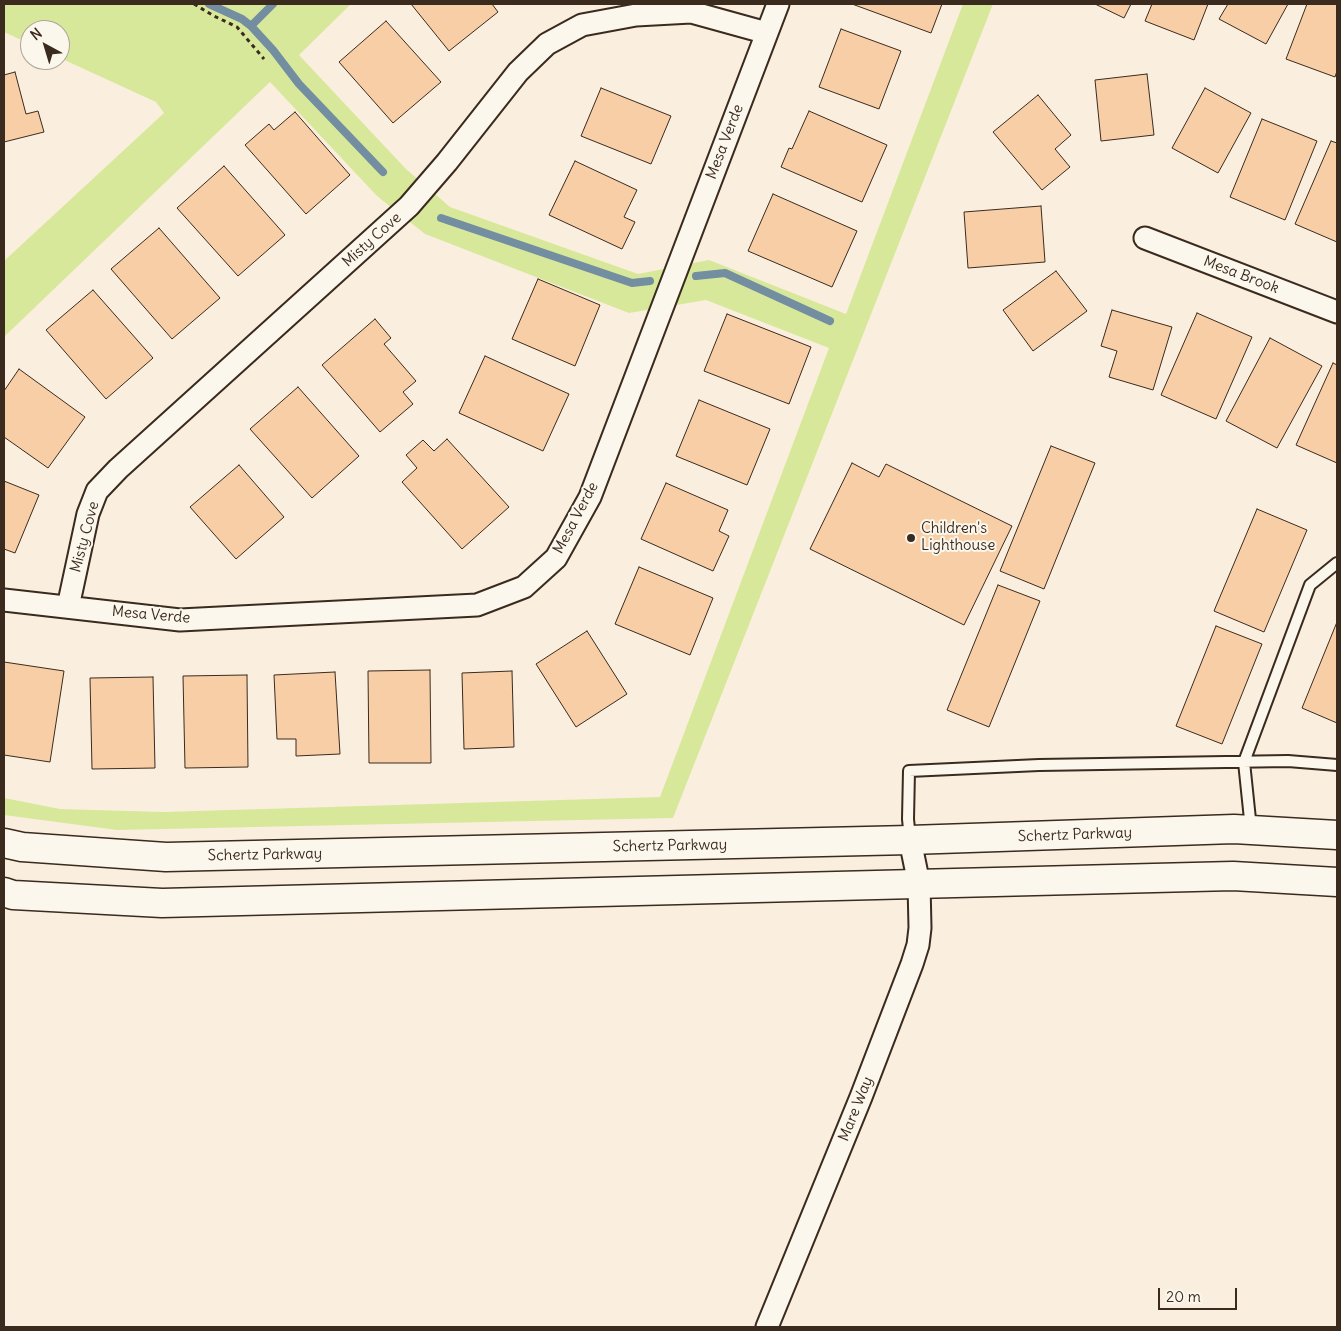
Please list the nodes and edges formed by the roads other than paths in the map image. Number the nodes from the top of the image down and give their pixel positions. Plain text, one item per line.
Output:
1 (778, 4) edge
2 (767, 33) junction
3 (1145, 238) dead end
4 (1337, 312) edge
5 (1337, 562) edge
6 (4, 600) edge
7 (68, 607) junction
8 (1244, 762) junction
9 (1337, 765) edge
10 (1251, 830) junction
11 (1337, 835) edge
12 (910, 840) junction
13 (4, 843) edge
14 (1337, 882) edge
15 (919, 884) junction
16 (4, 892) edge
17 (767, 1327) edge

1 - 2 street, Mesa Verde
2 - 7 street, Misty Cove
2 - 7 street, Mesa Verde
3 - 4 street, Mesa Brook
5 - 8 lane
6 - 7 street, Mesa Verde
8 - 9 lane
8 - 10 lane
8 - 12 lane
10 - 11 main road, Schertz Parkway
10 - 12 main road, Schertz Parkway
12 - 13 main road, Schertz Parkway
12 - 15 street, Mare Way
14 - 15 main road
15 - 16 main road
15 - 17 street, Mare Way

